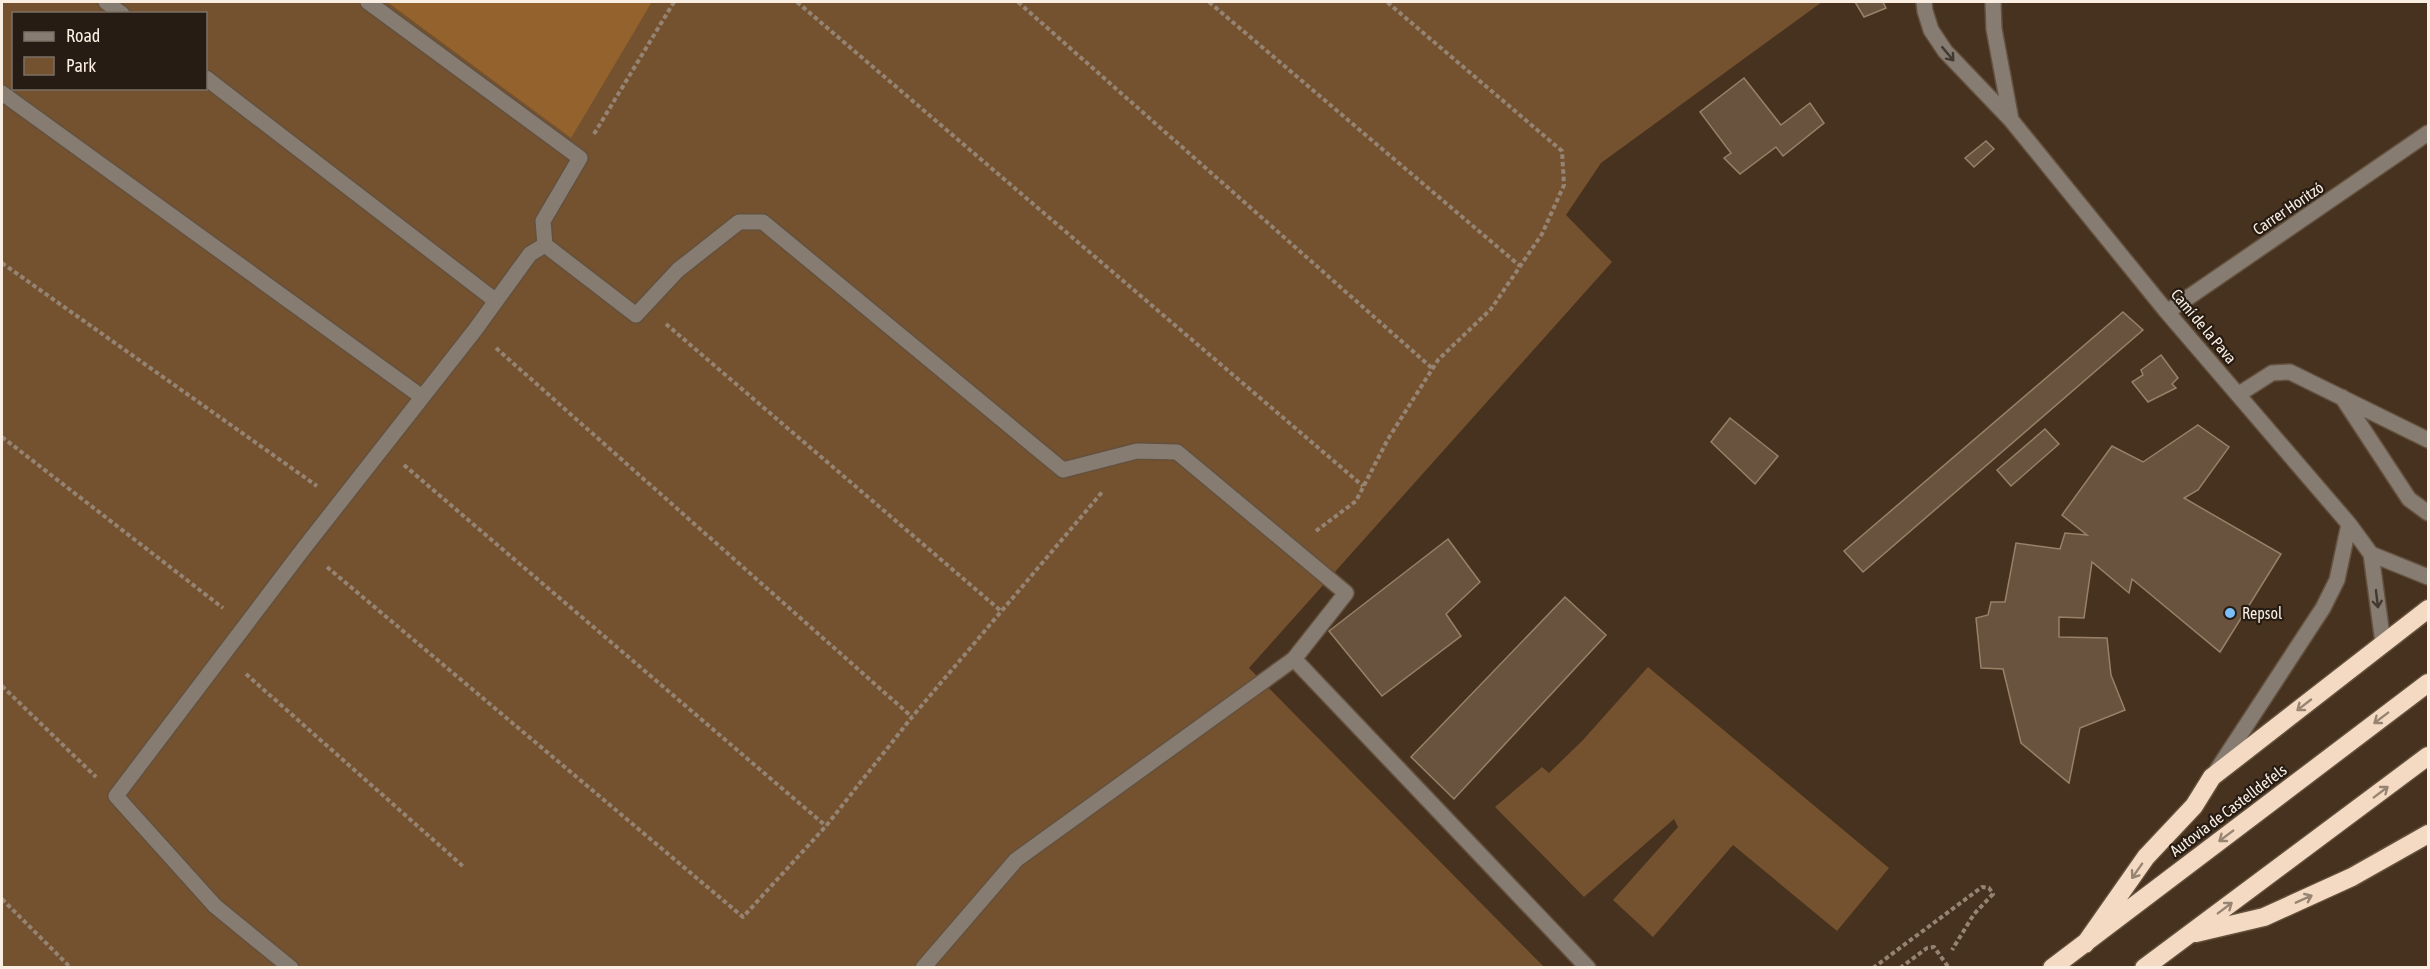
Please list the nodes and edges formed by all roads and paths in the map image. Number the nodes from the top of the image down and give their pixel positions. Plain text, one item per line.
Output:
1 (106, 2) edge
2 (368, 2) edge
3 (674, 2) edge
4 (797, 2) edge
5 (1018, 2) edge
6 (1209, 2) edge
7 (1387, 2) edge
8 (1924, 2) edge
9 (1993, 2) edge
10 (119, 12) edge
11 (207, 79) edge
12 (2, 93) edge
13 (2012, 120) junction
14 (2428, 133) edge
15 (580, 158) junction
16 (545, 245) junction
17 (2, 263) edge
18 (1520, 266) junction
19 (496, 301) junction
20 (645, 306) junction
21 (2168, 312) junction
22 (475, 330) junction
23 (1433, 369) junction
24 (2239, 394) junction
25 (422, 397) junction
26 (2342, 397) junction
27 (2, 437) edge
28 (2428, 440) edge
29 (383, 447) junction
30 (1137, 451) junction
31 (1363, 486) junction
32 (340, 502) junction
33 (2428, 513) edge
34 (2349, 524) junction
35 (304, 548) junction
36 (1292, 548) junction
37 (2371, 554) junction
38 (2428, 577) edge
39 (2428, 609) edge
40 (1001, 611) junction
41 (245, 625) junction
42 (2382, 643) junction
43 (223, 654) junction
44 (1294, 659) junction
45 (2428, 683) edge
46 (2, 686) edge
47 (912, 717) junction
48 (2428, 756) edge
49 (2212, 777) junction
50 (116, 796) junction
51 (826, 826) junction
52 (2428, 834) edge
53 (465, 868) dead end
54 (2, 899) edge
55 (2188, 934) junction
56 (2085, 944) junction
57 (1952, 950) dead end
58 (71, 968) edge
59 (291, 968) edge
60 (923, 968) edge
61 (1588, 968) edge
62 (1873, 968) edge
63 (1900, 968) edge
64 (1950, 968) edge
65 (2052, 968) edge
66 (2144, 968) edge

1 - 10 street
2 - 15 street
3 - 15 path
4 - 31 path
5 - 23 path
6 - 18 path
7 - 18 path
8 -> 13 street, Camí de la Pava
9 - 13 street, Camí de la Pava
11 - 19 street
12 - 25 street
13 - 21 street, Camí de la Pava
14 - 21 street, Carrer Horitzó
15 - 16 street
16 - 19 street
16 - 20 street
17 - 32 path
18 - 23 path
19 - 22 street
20 - 30 street
20 - 40 path
21 - 24 street, Camí de la Pava
22 - 25 street
22 - 47 path
23 - 31 path
24 - 26 street
24 - 34 street, Camí de la Pava
25 - 29 street
26 - 28 street
26 - 33 street
27 - 41 path
29 - 32 street
29 - 51 path
30 - 36 street
30 - 40 path
31 - 36 path
32 - 35 street
34 - 37 street, Camí de la Pava
34 - 49 street
35 - 41 street
35 - 51 path
36 - 44 street
37 - 38 street
37 -> 42 street, Camí de la Pava
39 - 42 highway
40 - 47 path
41 - 43 street
42 -> 49 highway
43 - 50 street
43 - 53 path
44 - 60 street
44 - 61 street
45 -> 56 highway, Autovia de Castelldefels
46 - 50 path
47 - 51 path
55 -> 48 highway
49 -> 56 highway
50 - 59 street
55 -> 52 highway
54 - 58 path
55 - 66 highway
56 - 65 highway, Autovia de Castelldefels
57 - 62 path
63 - 64 path

